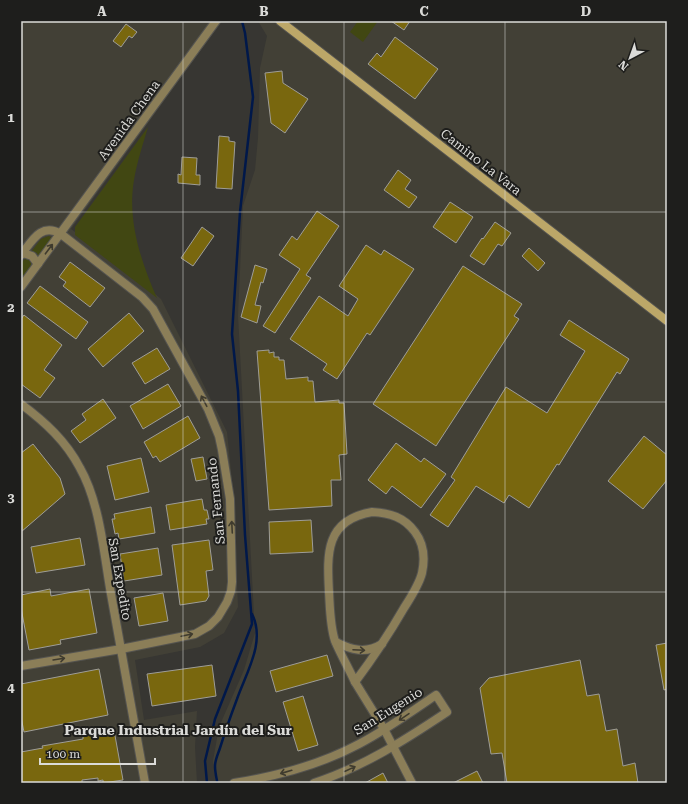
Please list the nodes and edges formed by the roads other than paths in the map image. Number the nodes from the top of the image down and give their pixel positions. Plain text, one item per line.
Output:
1 (216, 21) edge
2 (280, 21) edge
3 (61, 234) junction
4 (22, 254) edge
5 (38, 264) junction
6 (21, 287) edge
7 (667, 321) edge
8 (21, 404) edge
9 (336, 642) junction
10 (383, 644) junction
11 (121, 649) junction
12 (21, 666) edge
13 (355, 682) junction
14 (384, 729) junction
15 (394, 747) junction
16 (264, 780) edge
17 (145, 783) edge
18 (234, 783) edge
19 (314, 783) edge
20 (412, 783) edge

1 - 3 street, Avenida Chena
2 - 7 street, Camino La Vara
3 - 4 street
5 -> 3 street, Avenida Chena
11 -> 3 street, San Fernando
4 - 5 street
5 - 6 street, Avenida Chena
8 - 11 street, San Expedito
9 -> 10 street
9 - 10 street
9 - 13 street
10 - 13 street
12 -> 11 street, San Fernando
11 - 17 street, San Expedito
13 - 14 street
14 - 15 street
15 -> 14 street, San Eugenio
14 -> 16 street, San Eugenio
19 -> 15 street, San Eugenio
15 - 20 street
16 - 18 street, San Eugenio

